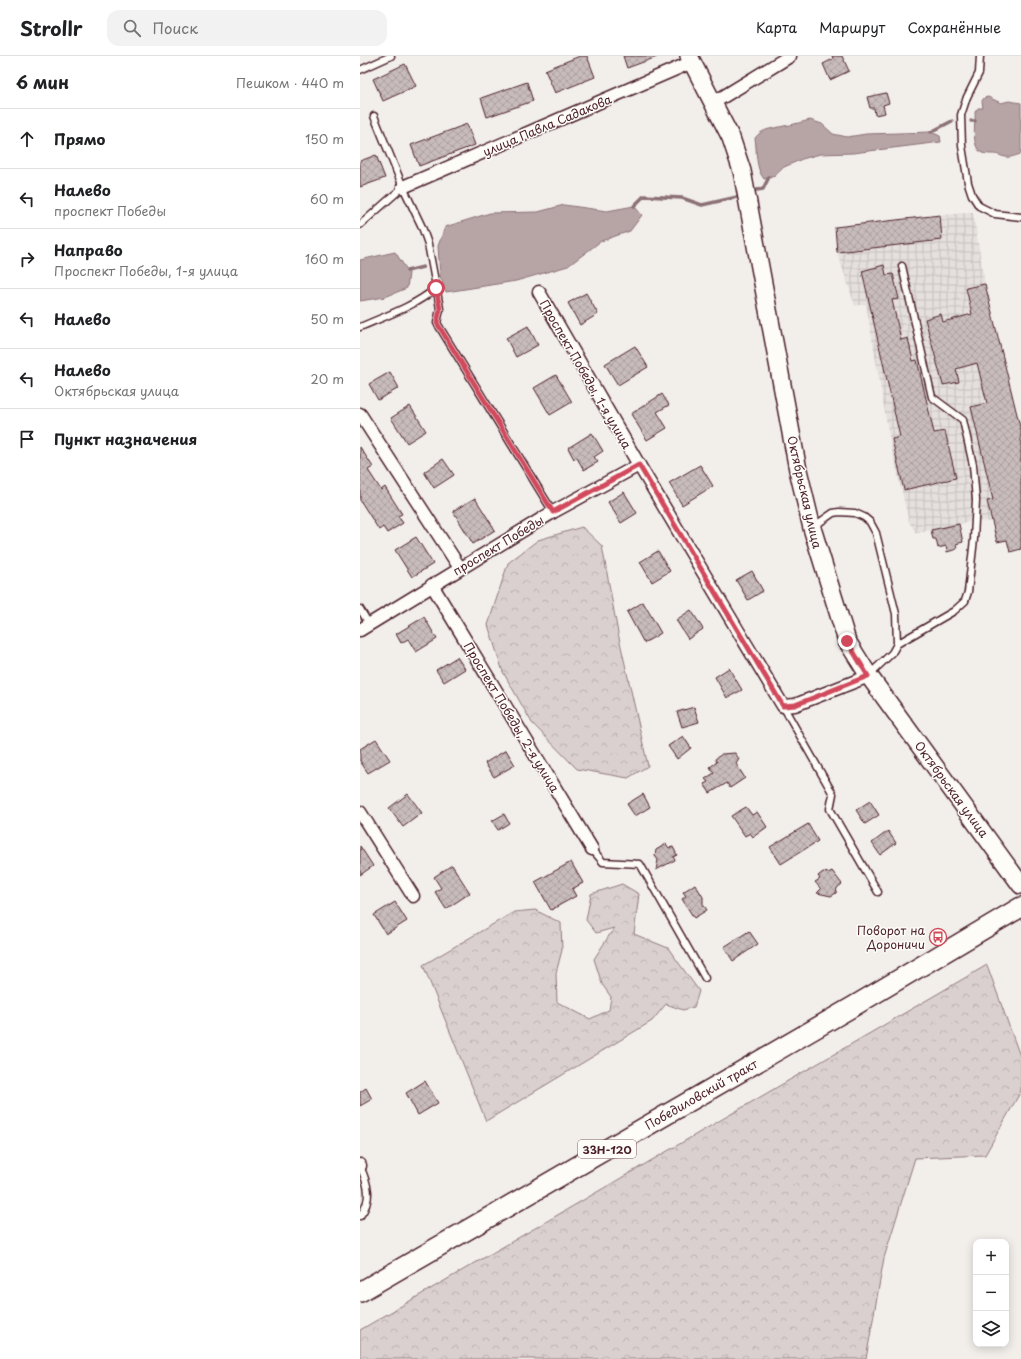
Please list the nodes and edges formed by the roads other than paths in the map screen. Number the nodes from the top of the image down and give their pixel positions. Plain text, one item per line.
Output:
1 (392, 56) edge
2 (790, 56) edge
3 (980, 56) edge
4 (690, 59) edge
5 (360, 70) edge
6 (714, 103) junction
7 (374, 116) dead end
8 (403, 187) junction
9 (1021, 218) edge
10 (360, 225) edge
11 (902, 266) dead end
12 (436, 288) junction
13 (539, 292) dead end
14 (360, 327) edge
15 (360, 414) edge
16 (639, 465) junction
17 (553, 512) junction
18 (812, 528) junction
19 (460, 568) junction
20 (432, 585) junction
21 (360, 609) edge
22 (365, 627) edge
23 (897, 644) junction
24 (868, 676) junction
25 (783, 706) junction
26 (360, 812) edge
27 (592, 849) joint
28 (1021, 885) edge
29 (878, 892) dead end
30 (413, 896) dead end
31 (1021, 907) edge
32 (705, 978) dead end
33 (360, 1166) edge
34 (360, 1216) edge
35 (360, 1292) edge

1 - 5 lane
2 - 6 street
3 - 9 lane
4 - 6 street, Октябрьская улица
4 - 8 street, улица Павла Садакова
6 - 18 street, Октябрьская улица
7 - 8 lane
8 - 10 lane
8 - 12 lane
11 - 23 lane
12 - 14 lane
12 - 17 lane
13 - 16 street, Проспект Победы, 1-я улица
15 - 19 street
16 - 17 street, проспект Победы
16 - 25 street, Проспект Победы, 1-я улица
17 - 19 street, проспект Победы
18 - 23 lane
18 - 24 street, Октябрьская улица
19 - 20 street, проспект Победы
20 - 22 street, проспект Победы
20 - 27 street, Проспект Победы, 2-я улица
21 - 22 lane
23 - 24 lane
24 - 25 street
24 - 28 street, Октябрьская улица
25 - 29 lane, Проспект Победы, 1-я улица
26 - 30 street
27 - 32 lane
31 - 35 main road, Победиловский тракт / 33Н-120
33 - 34 lane

